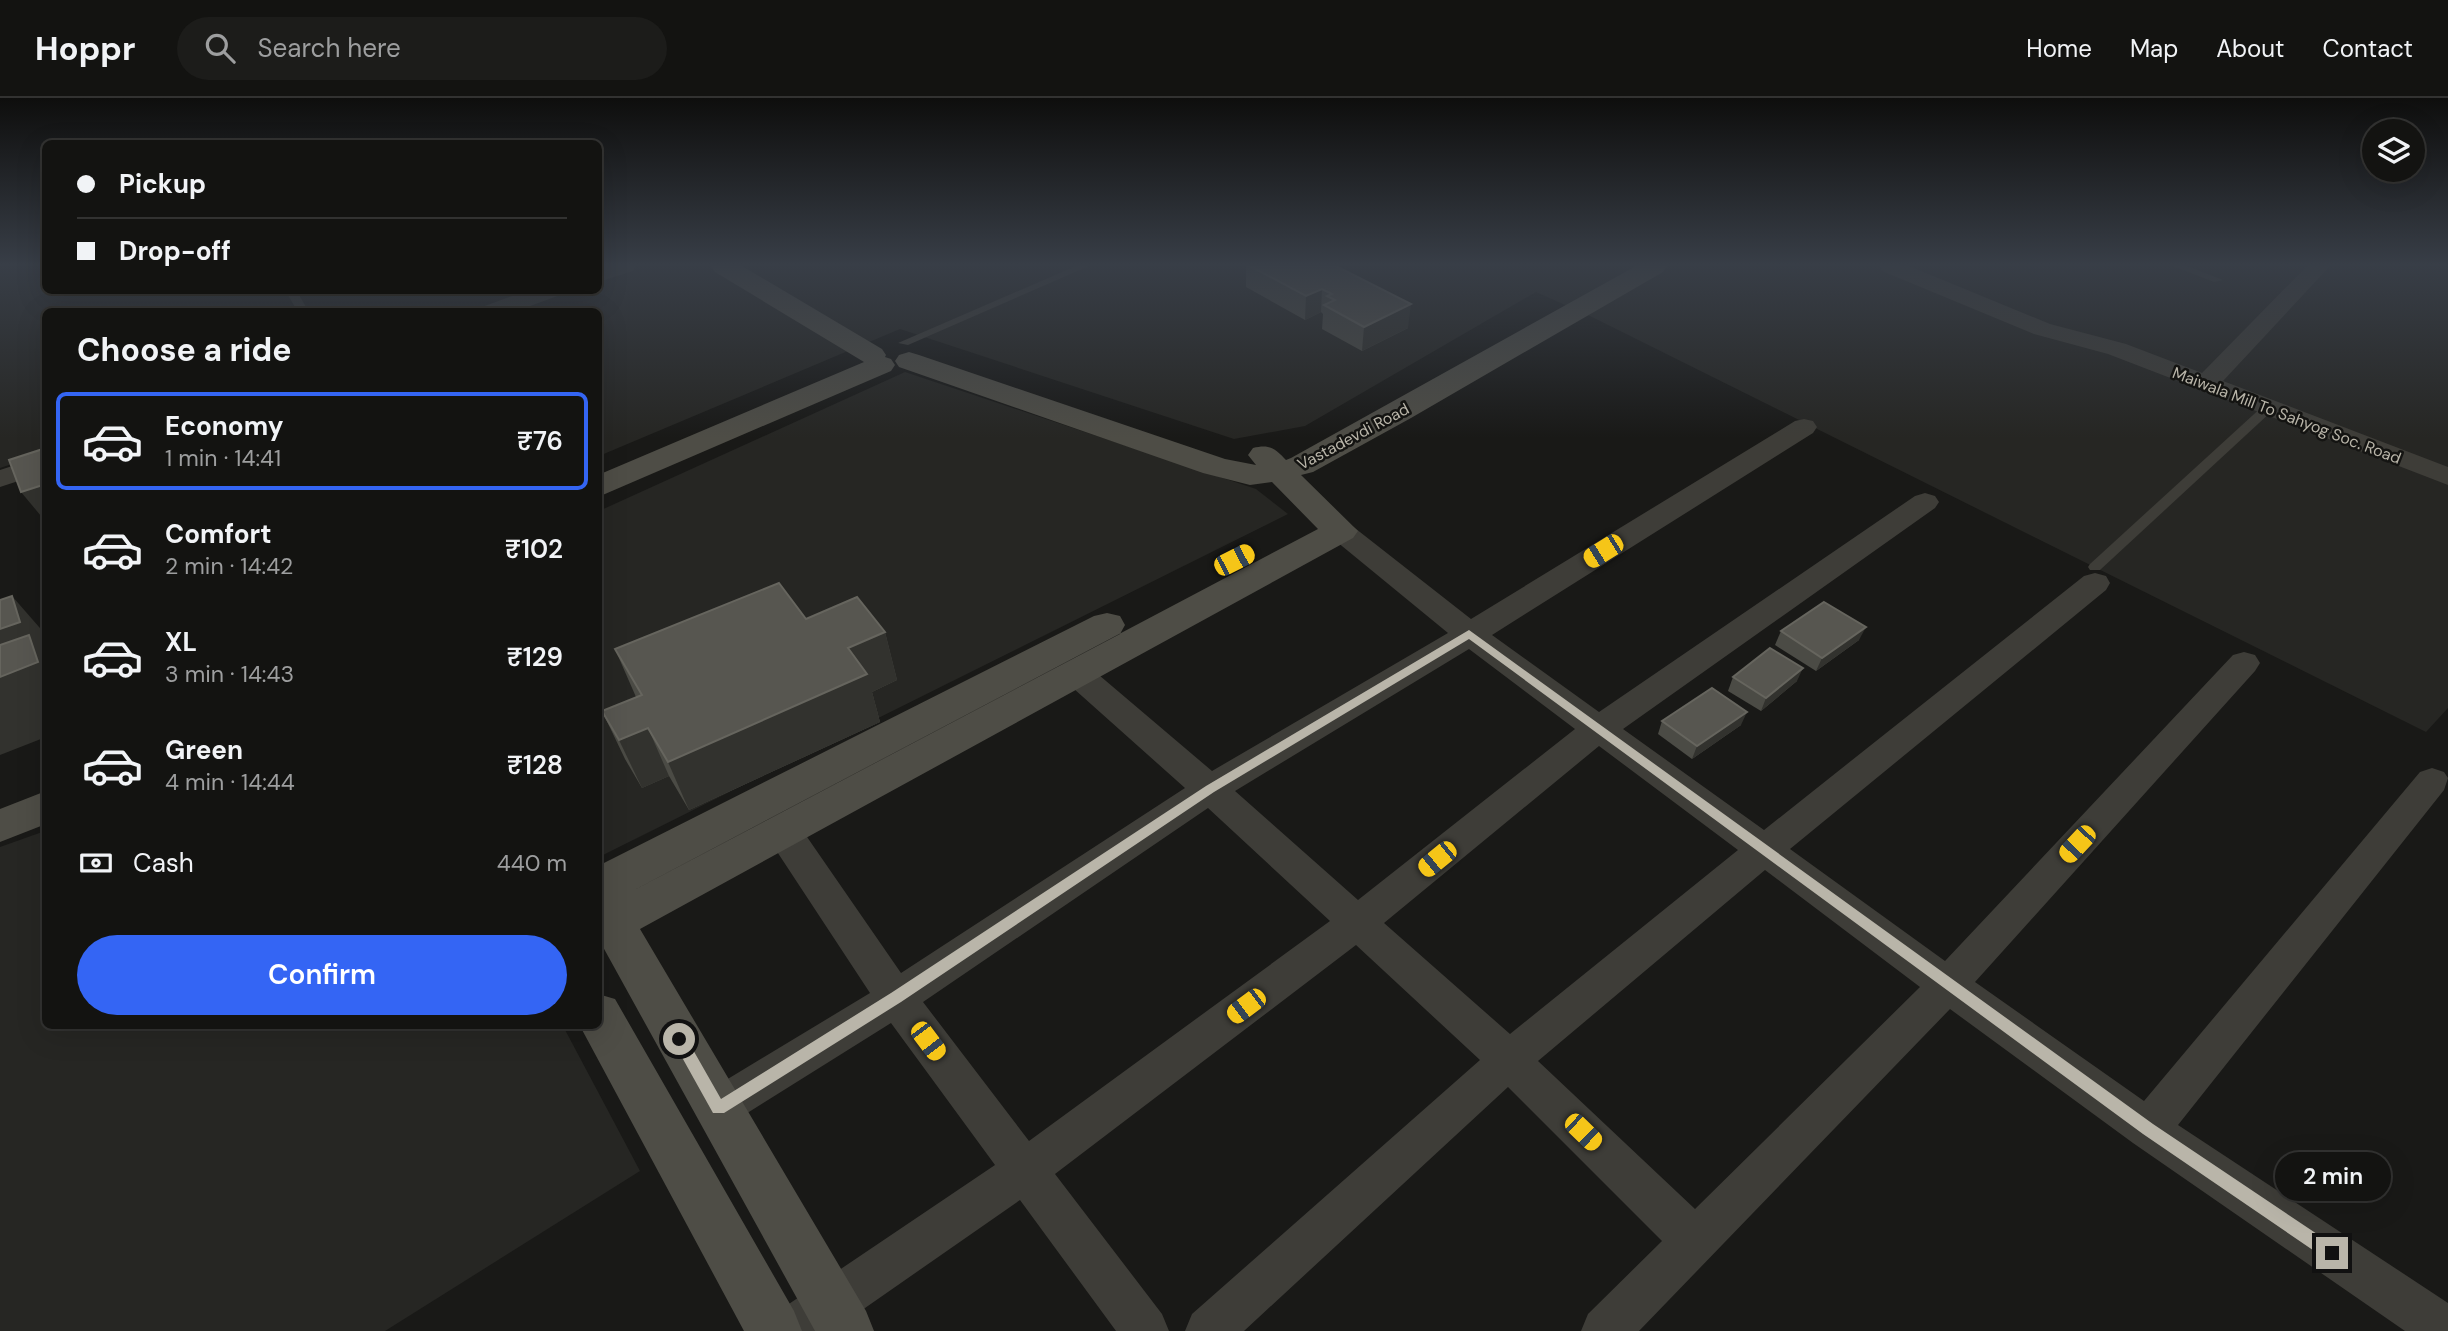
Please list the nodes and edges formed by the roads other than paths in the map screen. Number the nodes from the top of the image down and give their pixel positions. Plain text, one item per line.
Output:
1 (836, 324) edge
2 (850, 324) edge
3 (958, 324) edge
4 (1524, 324) edge
5 (1554, 324) edge
6 (2029, 324) edge
7 (2264, 324) edge
8 (893, 353) junction
9 (2206, 384) junction
10 (2268, 408) junction
11 (1804, 427) dead end
12 (42, 464) edge
13 (1271, 464) junction
14 (602, 469) edge
15 (2448, 477) edge
16 (0, 479) edge
17 (602, 485) edge
18 (1925, 502) dead end
19 (1331, 523) junction
20 (2095, 575) joint
21 (1469, 634) junction
22 (2244, 663) dead end
23 (1075, 672) junction
24 (1598, 729) junction
25 (2432, 780) dead end
26 (1210, 789) junction
27 (42, 809) edge
28 (0, 826) edge
29 (783, 831) junction
30 (1763, 850) junction
31 (602, 909) edge
32 (1356, 923) junction
33 (1948, 985) junction
34 (896, 998) junction
35 (602, 1021) edge
36 (1509, 1060) junction
37 (718, 1108) junction
38 (2148, 1129) junction
39 (1025, 1170) junction
40 (1694, 1240) junction
41 (838, 1318) edge
42 (775, 1331) edge
43 (791, 1331) edge
44 (1145, 1331) edge
45 (1209, 1331) edge
46 (1605, 1331) edge
47 (2447, 1331) edge

1 - 8 street, Vastadevdi Road
2 - 8 street, Vastadevdi Road
3 - 8 lane
4 - 13 street, Vastadevdi Road
5 - 13 street, Vastadevdi Road
6 - 9 street, Maiwala Mill To Sahyog Soc. Road
7 - 9 street
8 - 13 street, Vastadevdi Road
8 - 14 street
8 - 17 street
9 - 10 street, Maiwala Mill To Sahyog Soc. Road
10 - 15 street, Maiwala Mill To Sahyog Soc. Road
10 - 20 lane
11 - 21 street
12 - 16 street
13 - 19 street
18 - 24 street
19 - 21 street
19 - 23 street
19 - 31 street
20 - 30 street
21 - 24 street
21 - 26 street
22 - 33 street
23 - 26 street
23 - 29 street
24 - 30 street
24 - 32 street
25 - 38 street
26 - 32 street
26 - 34 street
27 - 28 street
29 - 31 street
29 - 34 street
30 - 33 street
30 - 36 street
31 - 37 street
32 - 36 street
32 - 39 street
33 - 38 street
33 - 40 street
34 - 37 street
34 - 39 street
35 - 42 street
36 - 40 street
36 - 45 street
37 - 41 street
38 - 47 street
39 - 41 street
39 - 44 street
40 - 46 street
41 - 43 street

